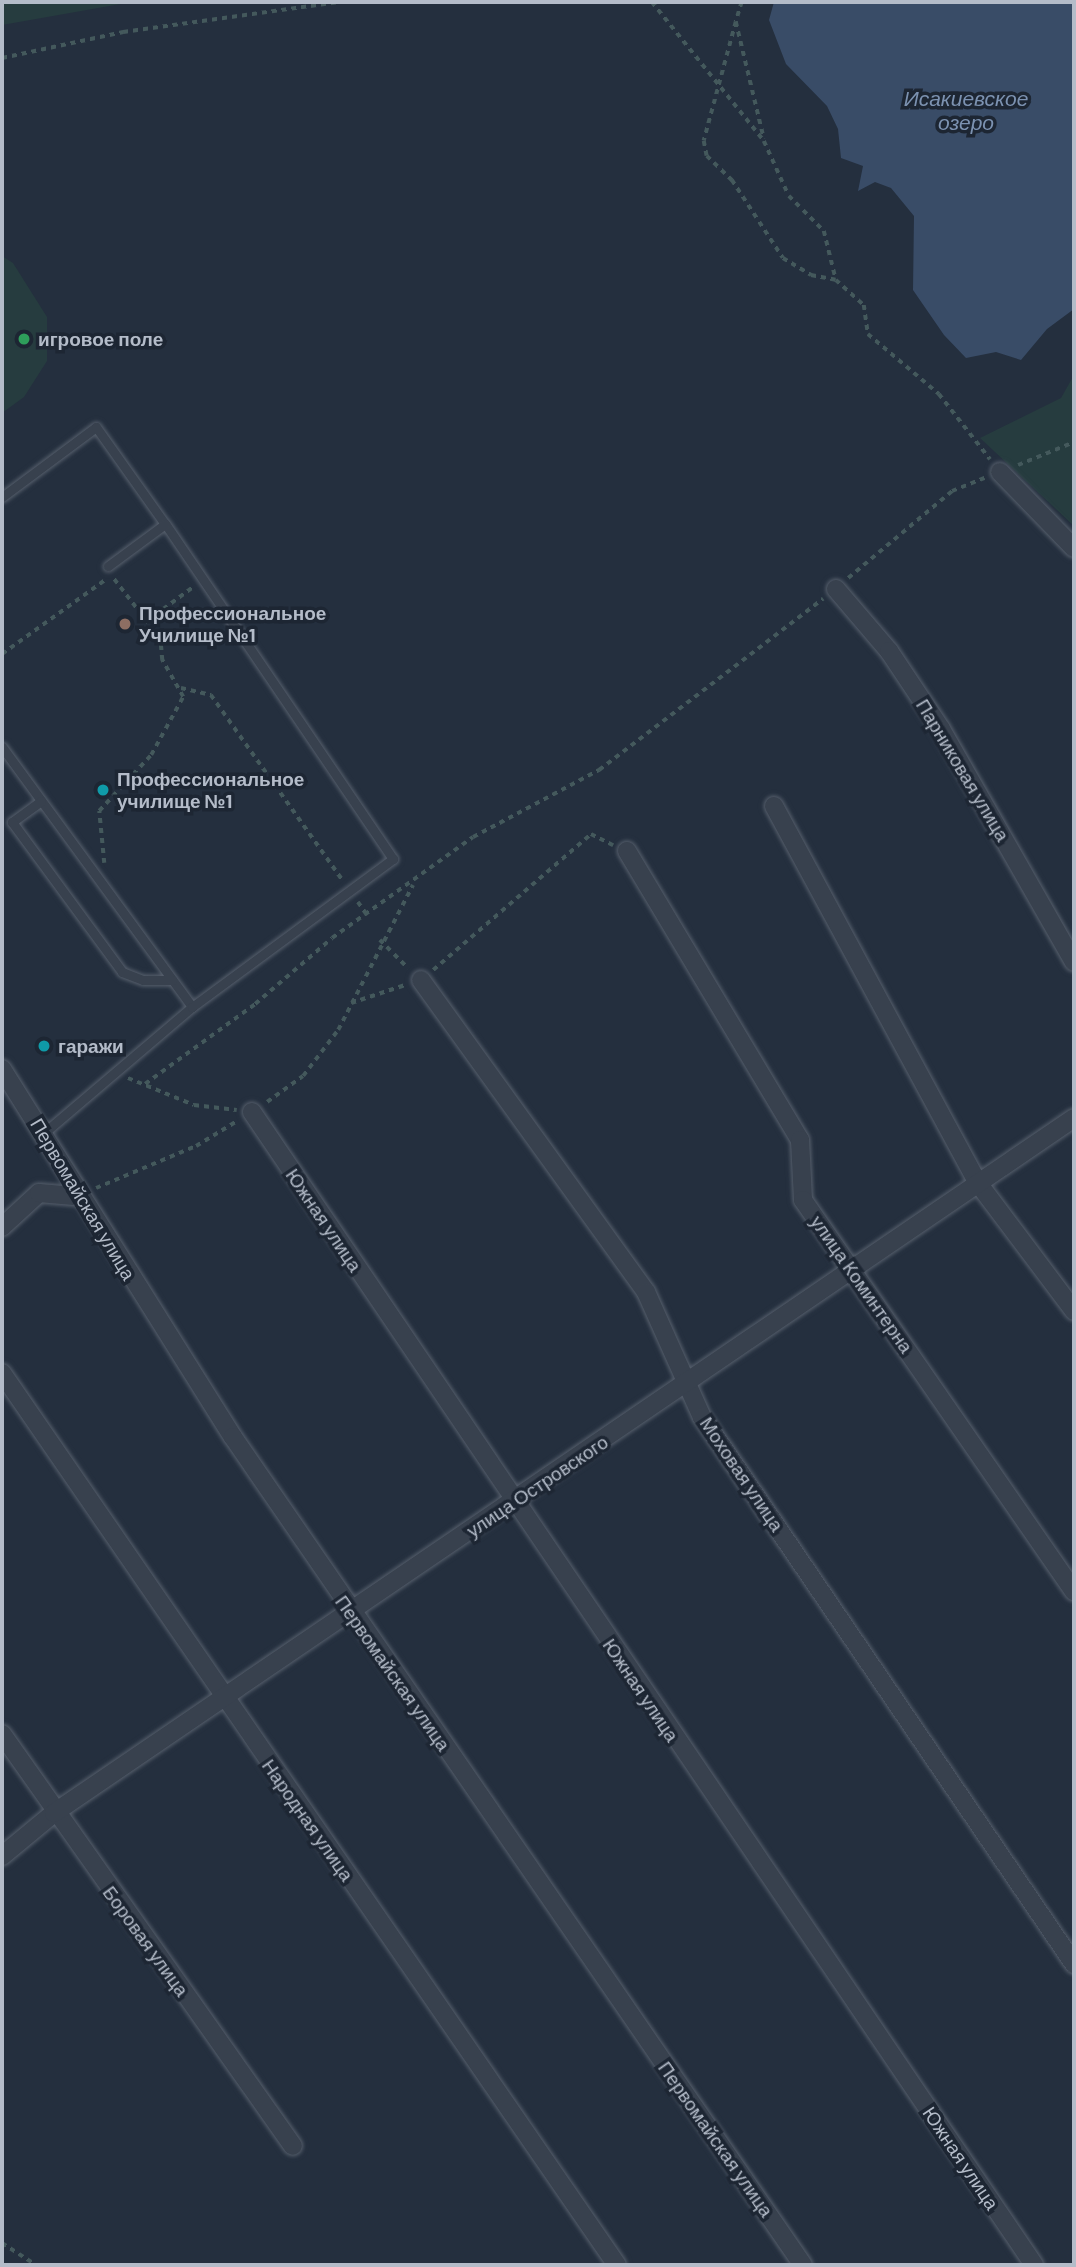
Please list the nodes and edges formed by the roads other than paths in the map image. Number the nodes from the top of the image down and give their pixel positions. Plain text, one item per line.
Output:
1 (1000, 472) road end
2 (2, 497) edge
3 (165, 524) junction
4 (1074, 548) edge
5 (108, 566) dead end
6 (836, 589) road end
7 (2, 747) edge
8 (41, 801) junction
9 (774, 806) dead end
10 (627, 851) road end
11 (1074, 962) edge
12 (172, 980) junction
13 (421, 980) road end
14 (192, 1007) junction
15 (2, 1069) edge
16 (252, 1112) road end
17 (1074, 1118) edge
18 (45, 1132) junction
19 (978, 1183) junction
20 (77, 1196) junction
21 (2, 1227) edge
22 (854, 1272) junction
23 (1074, 1311) edge
24 (2, 1373) edge
25 (689, 1382) junction
26 (513, 1503) junction
27 (1074, 1591) edge
28 (351, 1612) junction
29 (224, 1703) junction
30 (2, 1734) edge
31 (54, 1813) junction
32 (2, 1856) edge
33 (1074, 1964) edge
34 (293, 2146) dead end
35 (617, 2265) edge
36 (803, 2265) edge
37 (1034, 2265) edge

1 - 4 street
2 - 3 lane
3 - 5 lane
3 - 14 lane
6 - 11 street, Парниковая улица
7 - 8 lane
8 - 12 lane
8 - 12 lane
9 - 19 street
10 - 22 street, улица Коминтерна
12 - 14 lane
13 - 25 street, Моховая улица
14 - 18 lane
15 - 18 street, Первомайская улица
16 - 26 street, Южная улица
17 - 19 street, улица Островского
18 - 20 street, Первомайская улица
19 - 22 street, улица Островского
19 - 23 street
20 - 21 street
20 - 28 street, Первомайская улица
22 - 25 street, улица Островского
22 - 27 street, улица Коминтерна
24 - 29 street, Народная улица
25 - 26 street, улица Островского
25 - 33 street, Моховая улица
26 - 28 street, улица Островского
26 - 37 street, Южная улица
28 - 29 street, улица Островского
28 - 36 street, Первомайская улица
29 - 31 street, улица Островского
29 - 35 street, Народная улица
30 - 31 street, Боровая улица
31 - 32 street, улица Островского
31 - 34 street, Боровая улица

